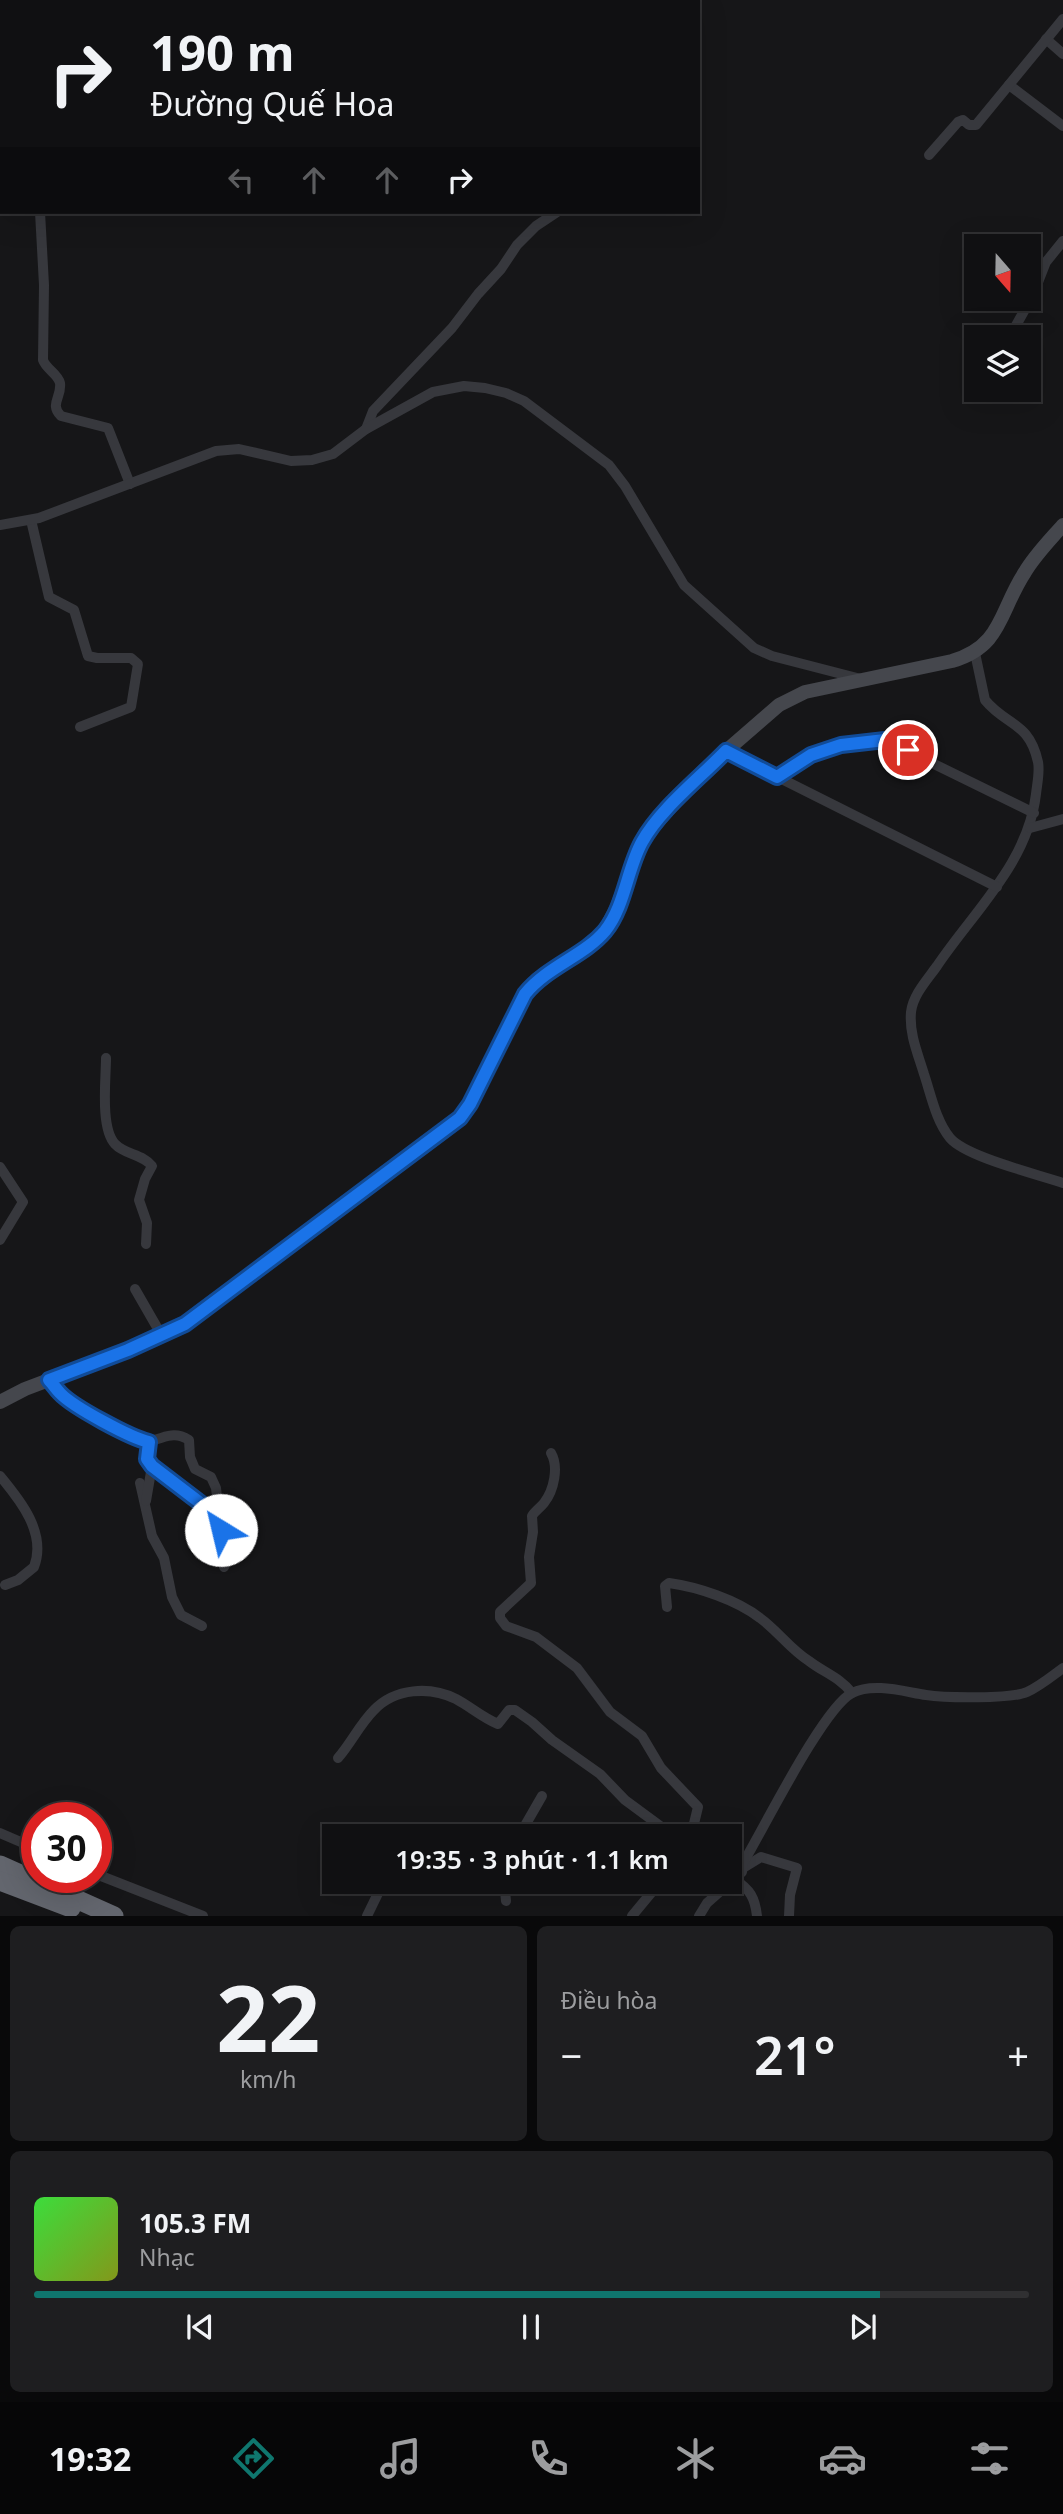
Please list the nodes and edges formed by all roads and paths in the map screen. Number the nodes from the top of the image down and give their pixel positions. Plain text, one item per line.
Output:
1 (1063, 19) edge
2 (1046, 39) junction
3 (1063, 54) edge
4 (1009, 85) junction
5 (1063, 127) edge
6 (929, 155) dead end
7 (40, 214) edge
8 (554, 214) edge
9 (1063, 241) edge
10 (1016, 325) edge
11 (366, 429) junction
12 (130, 484) junction
13 (31, 520) junction
14 (0, 525) edge
15 (1063, 525) edge
16 (975, 653) junction
17 (867, 680) junction
18 (80, 727) dead end
19 (726, 751) junction
20 (777, 777) junction
21 (1034, 813) junction
22 (1063, 819) edge
23 (1030, 828) junction
24 (997, 887) junction
25 (106, 1058) dead end
26 (0, 1167) edge
27 (1063, 1183) edge
28 (0, 1240) edge
29 (146, 1244) dead end
30 (135, 1289) dead end
31 (162, 1336) junction
32 (49, 1380) junction
33 (0, 1402) edge
34 (149, 1442) junction
35 (551, 1453) dead end
36 (152, 1466) junction
37 (0, 1476) edge
38 (140, 1483) dead end
39 (144, 1509) junction
40 (220, 1518) junction
41 (224, 1567) dead end
42 (5, 1585) dead end
43 (667, 1607) dead end
44 (202, 1626) dead end
45 (1063, 1668) edge
46 (852, 1693) junction
47 (338, 1758) dead end
48 (542, 1797) dead end
49 (526, 1824) edge
50 (658, 1824) edge
51 (694, 1824) edge
52 (0, 1833) edge
53 (21, 1842) edge
54 (0, 1865) edge
55 (743, 1866) joint
56 (112, 1880) edge
57 (0, 1881) edge
58 (742, 1884) edge
59 (378, 1894) edge
60 (505, 1894) edge
61 (650, 1894) edge
62 (719, 1894) edge
63 (506, 1901) dead end
64 (87, 1916) edge
65 (114, 1916) edge
66 (203, 1916) edge
67 (367, 1916) edge
68 (632, 1916) edge
69 (699, 1916) edge
70 (757, 1916) edge
71 (789, 1916) edge

1 - 2 street
2 - 3 street
2 - 4 street
4 - 5 street
4 - 6 street
7 - 12 street
8 - 11 street
9 - 10 street
11 - 12 street
11 - 17 street
12 - 13 street
13 - 14 street
13 - 18 street
15 - 16 street
16 - 17 street
16 - 21 street
17 - 19 street
19 - 20 street
19 - 31 street
20 - 21 street
20 - 24 street
21 - 23 street
22 - 23 street
23 - 24 street
24 - 27 street
25 - 29 street
26 - 28 street
30 - 31 street
31 - 32 street
32 - 33 street
32 - 34 street
34 - 36 street
34 - 40 street
35 - 51 street
36 - 39 street
36 - 40 street
37 - 42 street
38 - 39 street
39 - 44 street
40 - 41 street
43 - 46 street
45 - 46 street
46 - 55 street
47 - 50 street
48 - 49 street
52 - 53 street
54 - 65 highway
55 - 71 street
56 - 66 street
57 - 64 highway
58 - 70 street
59 - 67 street
60 - 63 street
61 - 68 street
62 - 69 street

